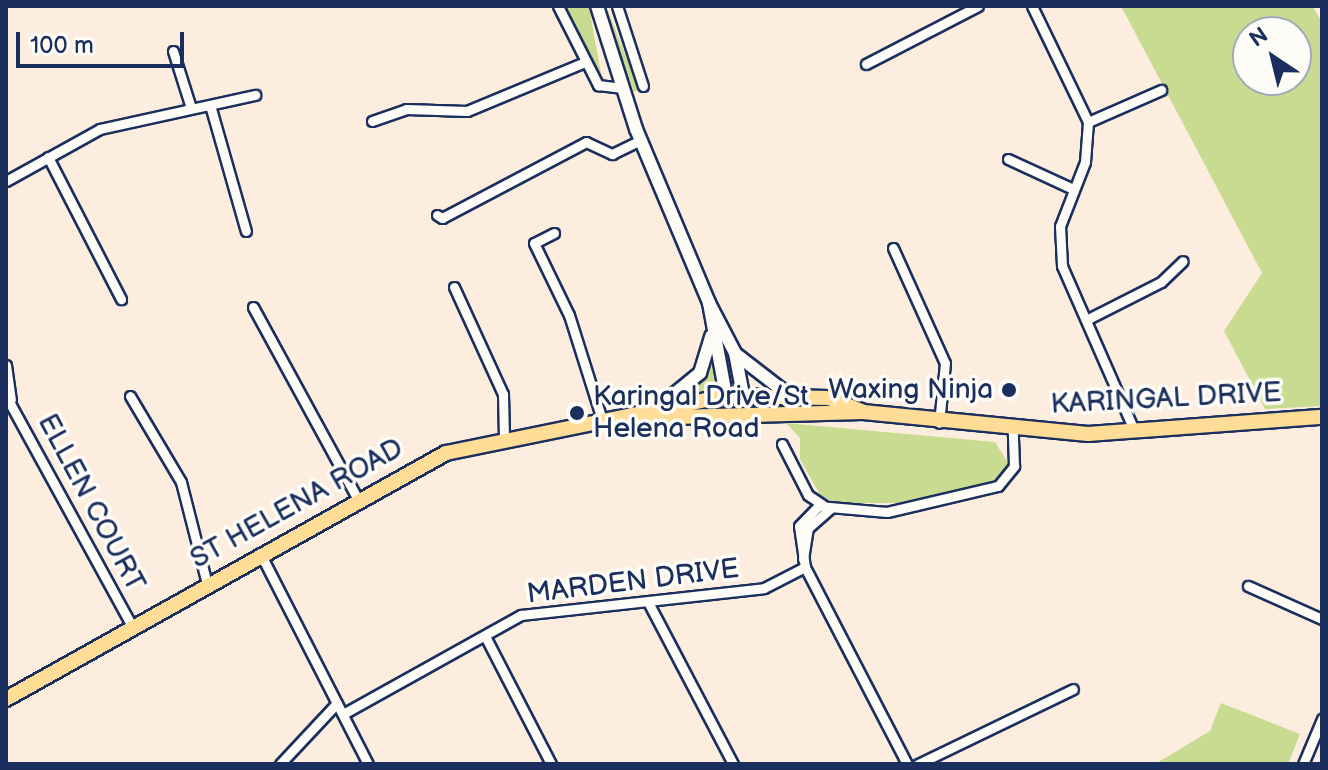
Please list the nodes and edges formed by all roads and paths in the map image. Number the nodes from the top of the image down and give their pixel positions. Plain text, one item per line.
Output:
1 (558, 6) edge
2 (597, 6) edge
3 (617, 6) edge
4 (978, 6) edge
5 (1032, 6) edge
6 (173, 51) dead end
7 (585, 62) junction
8 (866, 64) dead end
9 (643, 86) dead end
10 (621, 88) junction
11 (1161, 90) dead end
12 (255, 95) dead end
13 (210, 105) junction
14 (191, 108) junction
15 (372, 121) dead end
16 (1088, 122) junction
17 (641, 140) junction
18 (48, 157) junction
19 (1008, 159) dead end
20 (6, 181) edge
21 (1073, 189) junction
22 (437, 215) dead end
23 (246, 231) dead end
24 (554, 233) dead end
25 (893, 248) dead end
26 (1183, 261) dead end
27 (454, 287) dead end
28 (121, 299) dead end
29 (709, 303) junction
30 (253, 307) dead end
31 (1086, 320) junction
32 (712, 325) junction
33 (735, 353) junction
34 (6, 365) edge
35 (743, 395) junction
36 (130, 396) dead end
37 (726, 396) junction
38 (790, 396) junction
39 (8, 398) edge
40 (656, 409) junction
41 (863, 412) junction
42 (743, 417) junction
43 (1322, 417) edge
44 (638, 418) junction
45 (727, 418) junction
46 (603, 423) junction
47 (939, 423) junction
48 (1013, 432) junction
49 (1135, 432) junction
50 (504, 437) junction
51 (782, 444) dead end
52 (357, 498) junction
53 (830, 509) junction
54 (260, 553) junction
55 (804, 564) junction
56 (207, 584) junction
57 (1248, 586) dead end
58 (648, 602) junction
59 (1322, 619) edge
60 (132, 626) junction
61 (485, 636) junction
62 (1073, 689) dead end
63 (6, 699) edge
64 (337, 703) junction
65 (343, 714) junction
66 (1322, 719) edge
67 (280, 764) edge
68 (368, 764) edge
69 (551, 764) edge
70 (733, 764) edge
71 (907, 764) edge
72 (918, 764) edge
73 (1303, 764) edge

1 - 7 street
2 - 10 main road
3 - 9 street
4 - 8 street
5 - 16 street
6 - 14 street
7 - 10 street
7 - 15 street
10 - 17 main road
11 - 16 street
12 - 13 street
13 - 14 street
13 - 23 street
14 - 18 street
16 - 21 street
17 - 22 street
17 - 29 main road
18 - 20 street
18 - 28 street
19 - 21 street
21 - 31 street
24 - 46 street
25 - 47 street
26 - 31 street
27 - 50 street
29 - 32 main road
29 - 33 main road
30 - 52 street
31 - 49 street
32 - 37 main road
32 - 40 main road
33 - 35 main road
33 - 38 main road
34 - 39 street, ELLEN COURT
35 - 37 main road, KARINGAL DRIVE
35 - 38 main road, KARINGAL DRIVE
35 - 42 main road
36 - 56 street
37 - 40 main road, ST HELENA ROAD
37 - 45 main road
38 - 41 main road, KARINGAL DRIVE
39 - 60 street, ELLEN COURT
40 - 44 main road, ST HELENA ROAD
41 - 42 main road, KARINGAL DRIVE
41 - 47 main road, KARINGAL DRIVE
42 - 45 main road, KARINGAL DRIVE
43 - 49 main road, KARINGAL DRIVE
44 - 45 main road, ST HELENA ROAD
44 - 46 main road, ST HELENA ROAD
46 - 50 main road, ST HELENA ROAD
47 - 48 main road, KARINGAL DRIVE
48 - 49 main road, KARINGAL DRIVE
48 - 53 street, KARINGAL DRIVE
50 - 52 main road, ST HELENA ROAD
51 - 53 street
52 - 54 main road, ST HELENA ROAD
53 - 55 street
54 - 56 main road, ST HELENA ROAD
54 - 64 street
55 - 58 street, MARDEN DRIVE
55 - 71 street
56 - 60 main road, ST HELENA ROAD
57 - 59 street
58 - 61 street, MARDEN DRIVE
58 - 70 street
60 - 63 main road, ST HELENA ROAD
61 - 65 street, MARDEN DRIVE
61 - 69 street
62 - 72 street
64 - 65 street
64 - 67 street
65 - 68 street
66 - 73 street

